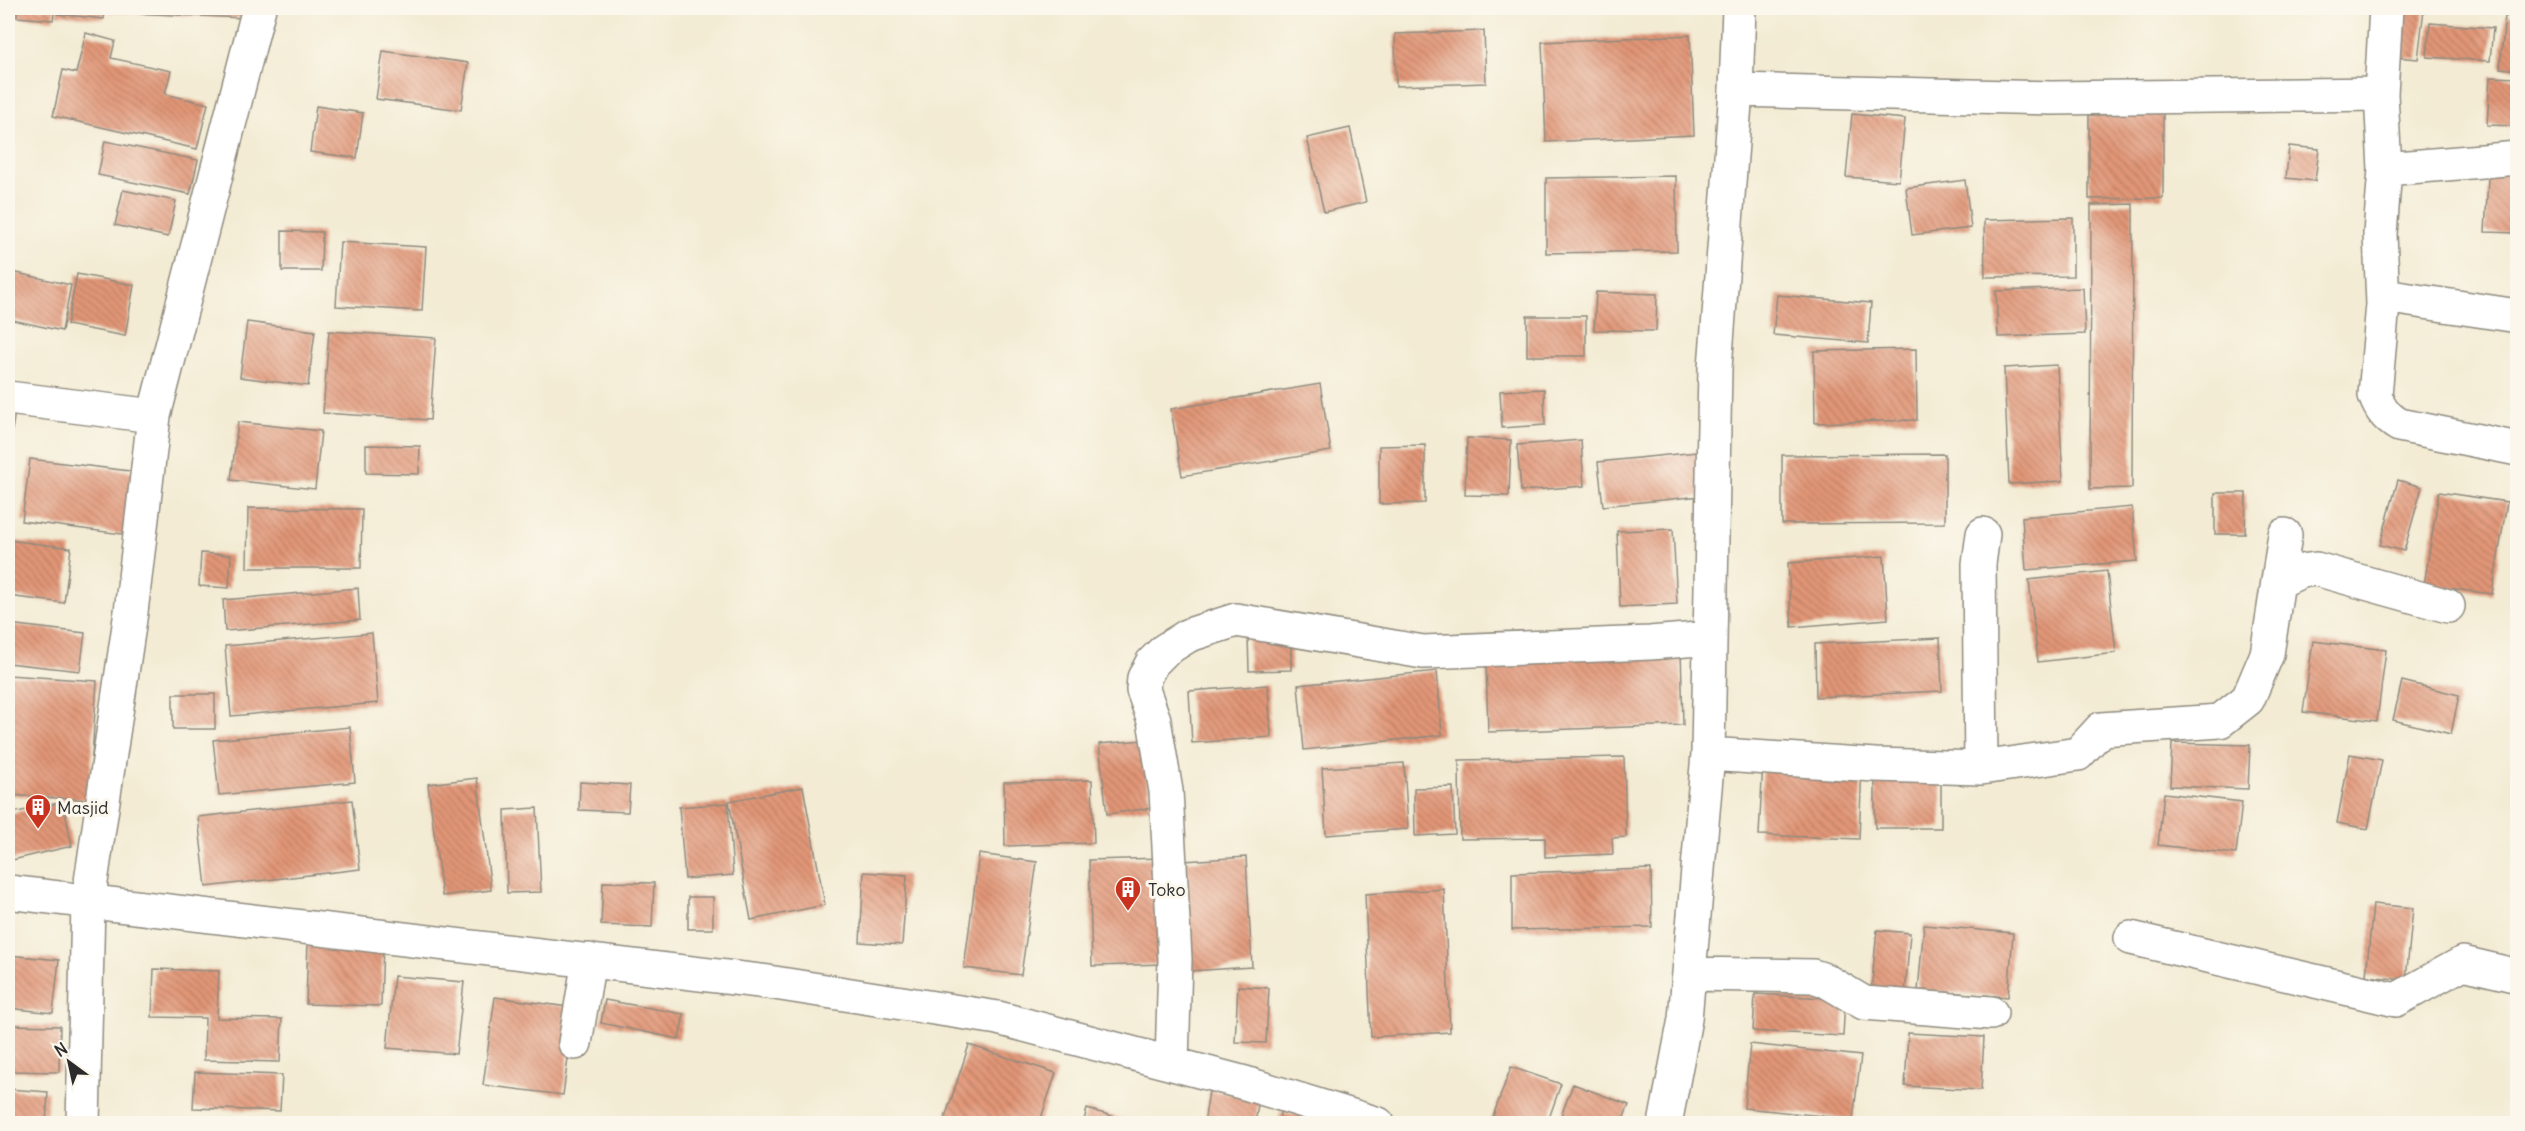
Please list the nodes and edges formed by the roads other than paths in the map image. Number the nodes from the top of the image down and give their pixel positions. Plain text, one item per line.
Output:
1 (259, 8) edge
2 (1738, 8) edge
3 (2386, 8) edge
4 (1736, 90) junction
5 (2381, 94) junction
6 (2517, 158) edge
7 (2385, 169) junction
8 (2383, 304) junction
9 (2517, 316) edge
10 (8, 398) edge
11 (154, 416) junction
12 (2517, 449) edge
13 (1983, 534) dead end
14 (2285, 535) dead end
15 (2278, 582) junction
16 (2448, 606) dead end
17 (1710, 638) junction
18 (1708, 754) junction
19 (1981, 768) junction
20 (8, 892) edge
21 (88, 902) junction
22 (2132, 938) dead end
23 (589, 960) junction
24 (1689, 974) junction
25 (2517, 976) edge
26 (1992, 1013) dead end
27 (575, 1043) dead end
28 (1172, 1064) junction
29 (82, 1124) edge
30 (1378, 1124) edge
31 (1665, 1124) edge

1 - 11 street
2 - 4 street
3 - 5 street
4 - 5 street
4 - 17 street
5 - 7 street
6 - 7 street
7 - 8 street
8 - 9 street
8 - 12 street
10 - 11 street
11 - 21 street
13 - 19 street
14 - 15 street
15 - 16 street
15 - 19 street
17 - 18 street
17 - 28 street
18 - 19 street
18 - 24 street
20 - 21 street
21 - 23 street
21 - 29 street
22 - 25 street
23 - 27 street
23 - 28 street
24 - 26 street
24 - 31 street
28 - 30 street

